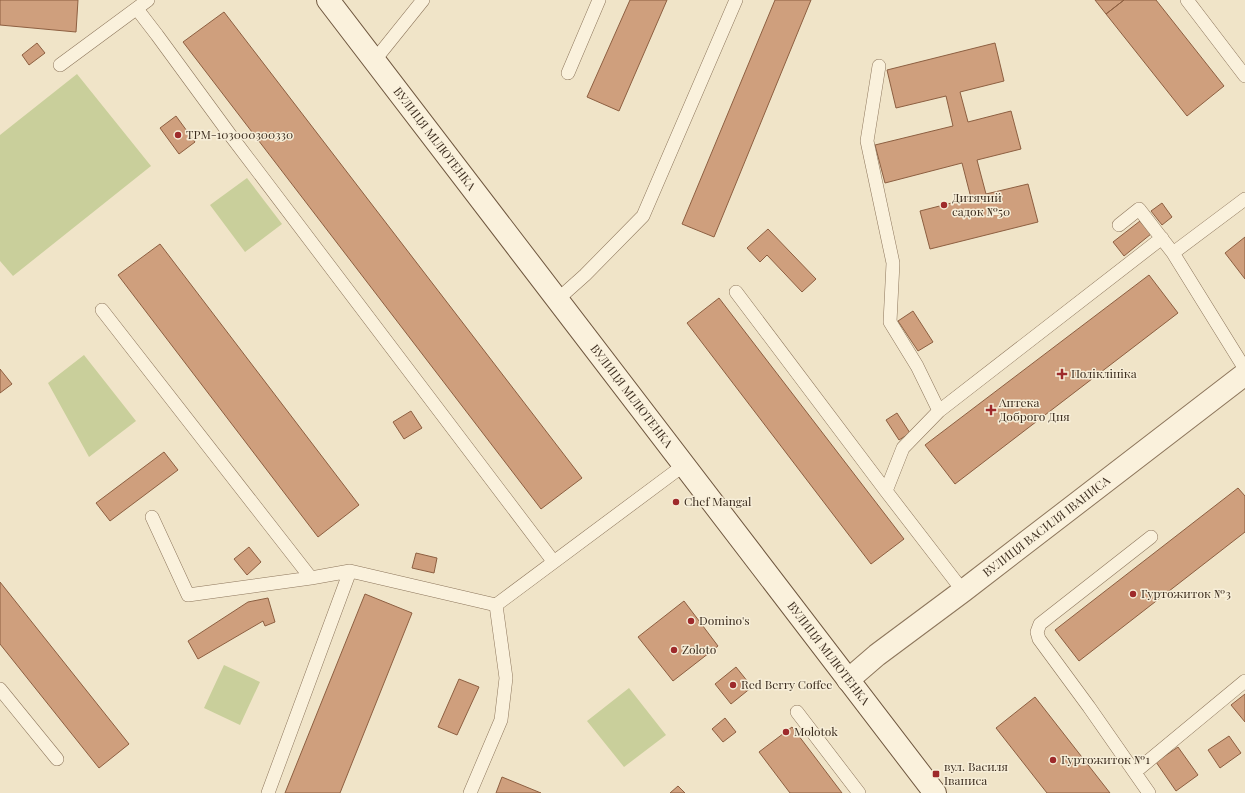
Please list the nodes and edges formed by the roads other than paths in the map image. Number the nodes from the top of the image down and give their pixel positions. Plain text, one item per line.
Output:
1 (148, 0) edge
2 (328, 0) edge
3 (423, 0) edge
4 (599, 0) edge
5 (736, 0) edge
6 (1187, 0) edge
7 (137, 9) junction
8 (374, 61) junction
9 (60, 64) dead end
10 (879, 66) dead end
11 (568, 73) dead end
12 (1245, 76) edge
13 (1245, 199) edge
14 (1119, 225) dead end
15 (1162, 238) junction
16 (1173, 253) junction
17 (736, 292) dead end
18 (557, 300) junction
19 (102, 310) dead end
20 (1245, 368) edge
21 (1245, 374) edge
22 (939, 411) junction
23 (684, 465) junction
24 (886, 491) junction
25 (152, 517) dead end
26 (1151, 537) dead end
27 (553, 561) junction
28 (350, 571) junction
29 (311, 578) junction
30 (963, 591) junction
31 (496, 605) junction
32 (848, 680) junction
33 (1245, 681) edge
34 (0, 689) edge
35 (797, 712) dead end
36 (57, 759) dead end
37 (1135, 772) junction
38 (268, 793) edge
39 (470, 793) edge
40 (859, 793) edge
41 (934, 793) edge
42 (1149, 793) edge

1 - 7 lane
2 - 8 street, ВУЛИЦЯ МІЛЮТЕНКА
3 - 8 lane
4 - 11 lane
5 - 18 lane
6 - 12 lane
7 - 9 lane
7 - 27 lane
8 - 18 street, ВУЛИЦЯ МІЛЮТЕНКА
10 - 22 lane
13 - 16 lane
14 - 15 lane
15 - 16 lane
15 - 22 lane
16 - 20 lane
17 - 24 lane
18 - 23 street, ВУЛИЦЯ МІЛЮТЕНКА
19 - 29 lane
21 - 30 street, ВУЛИЦЯ ВАСИЛЯ ІВАНИСА
22 - 24 lane
23 - 27 lane
23 - 32 street, ВУЛИЦЯ МІЛЮТЕНКА
24 - 30 lane
25 - 29 lane
26 - 37 lane
27 - 31 lane
28 - 29 lane
28 - 31 lane
28 - 38 lane
30 - 32 street, ВУЛИЦЯ ВАСИЛЯ ІВАНИСА
31 - 39 lane
32 - 41 street, ВУЛИЦЯ МІЛЮТЕНКА
33 - 37 lane
34 - 36 lane
35 - 40 lane
37 - 42 lane

